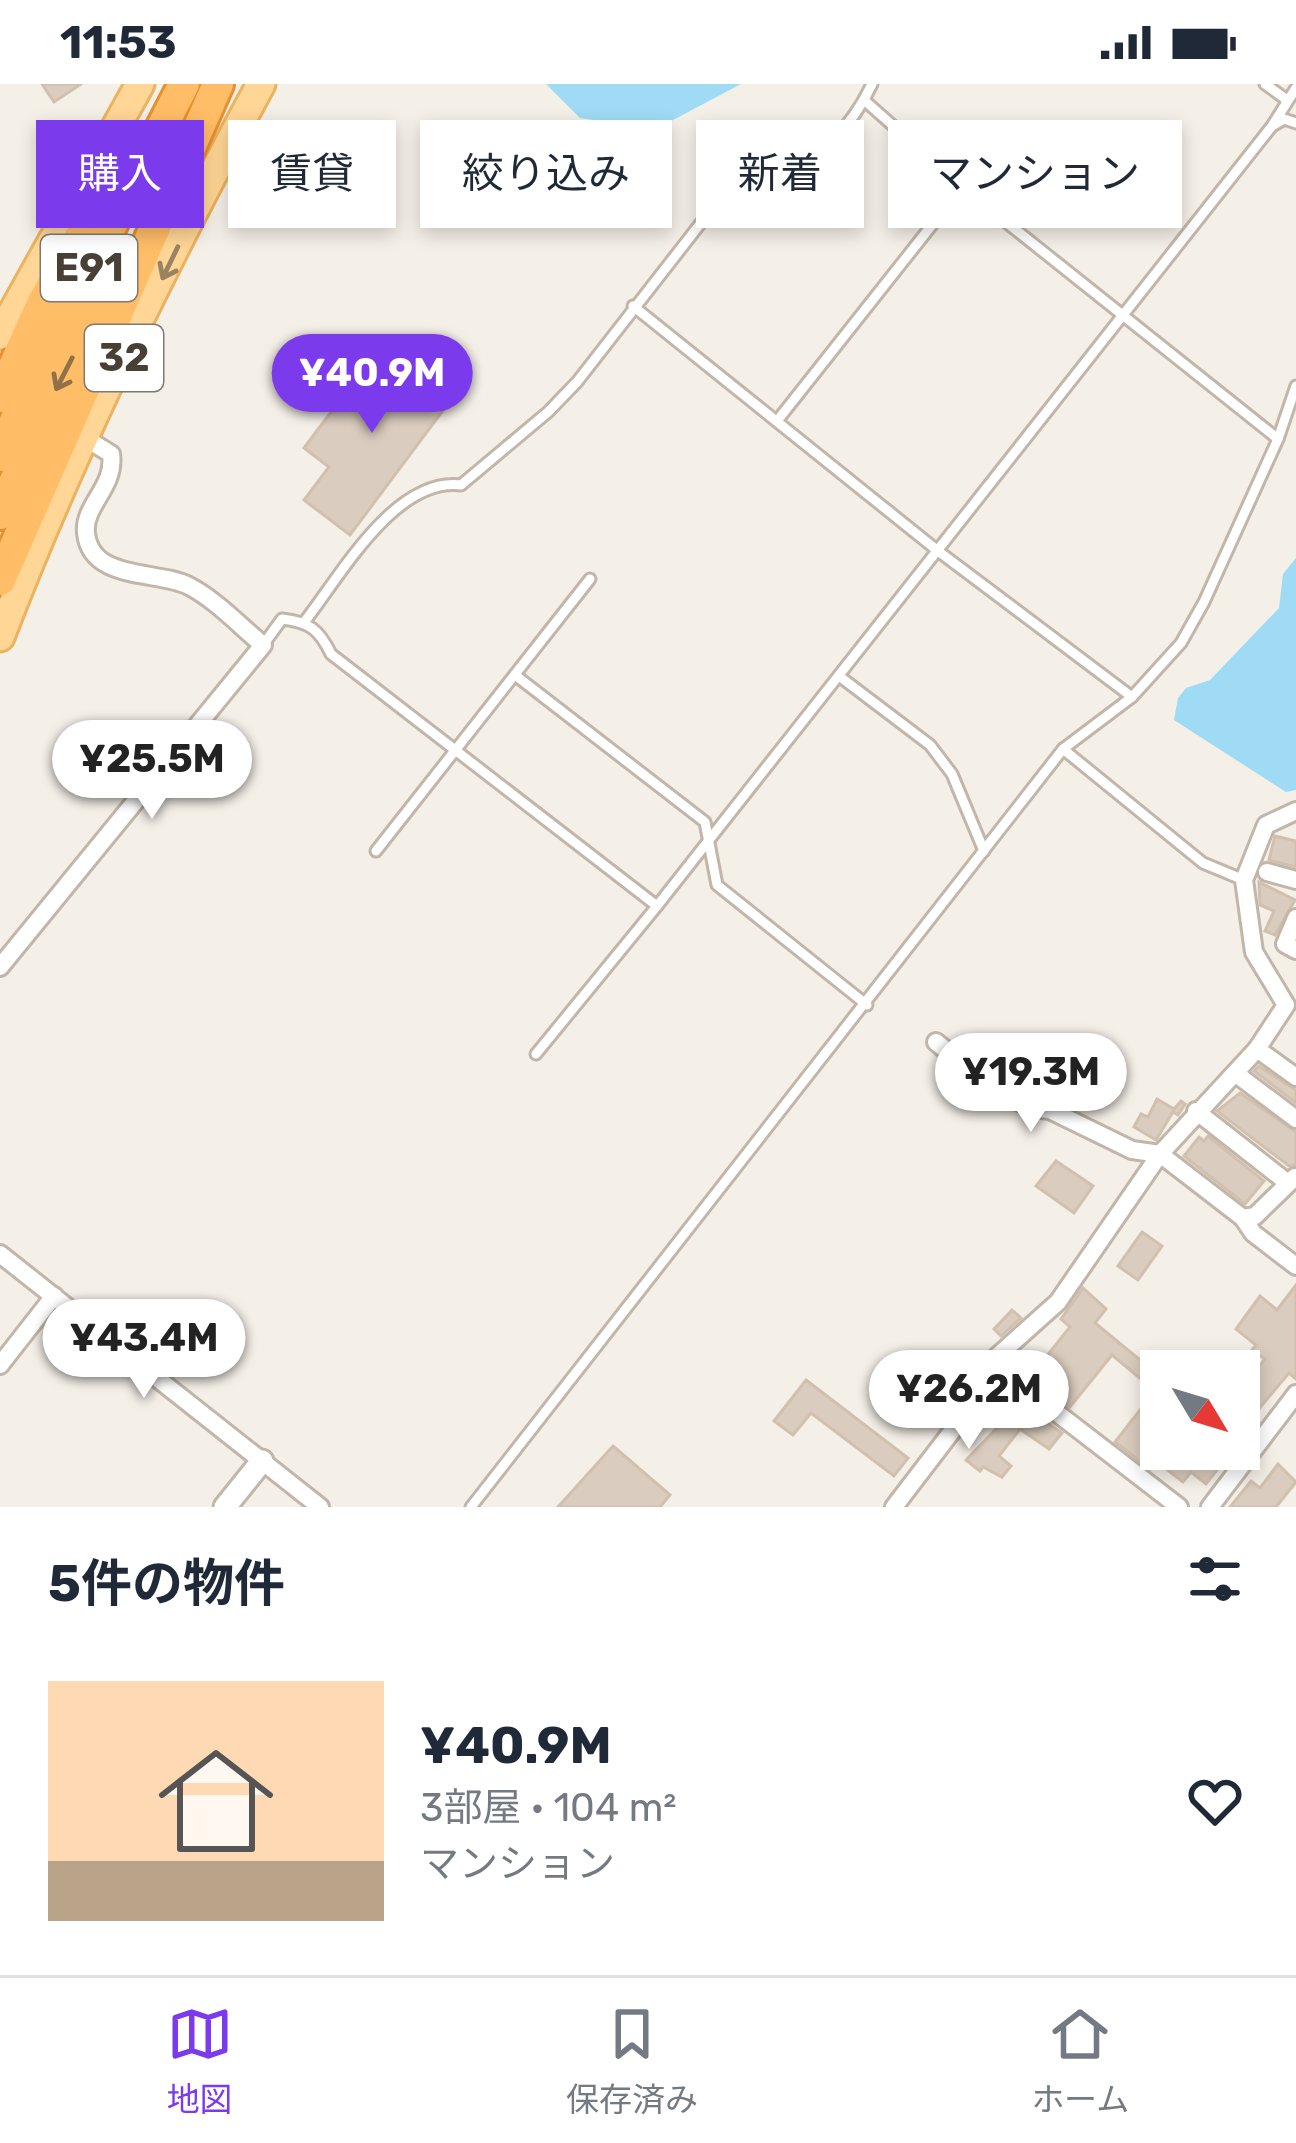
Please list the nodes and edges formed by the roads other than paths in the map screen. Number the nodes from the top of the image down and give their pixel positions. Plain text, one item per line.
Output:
1 (140, 84) edge
2 (217, 84) edge
3 (261, 84) edge
4 (872, 84) edge
5 (1265, 84) edge
6 (1296, 88) edge
7 (176, 97) edge
8 (864, 100) junction
9 (1287, 100) junction
10 (888, 122) edge
11 (1296, 123) edge
12 (1272, 126) junction
13 (930, 228) edge
14 (1013, 228) edge
15 (633, 305) junction
16 (1124, 315) junction
17 (0, 335) edge
18 (1296, 386) edge
19 (0, 397) edge
20 (777, 421) junction
21 (81, 435) junction
22 (1279, 439) junction
23 (0, 456) edge
24 (3, 506) edge
25 (938, 551) junction
26 (590, 579) dead end
27 (0, 580) edge
28 (305, 621) junction
29 (0, 637) edge
30 (263, 645) junction
31 (515, 675) junction
32 (839, 676) junction
33 (1132, 698) junction
34 (457, 748) junction
35 (1063, 749) junction
36 (1296, 812) edge
37 (711, 838) junction
38 (376, 851) dead end
39 (984, 851) junction
40 (1267, 872) dead end
41 (1244, 880) junction
42 (1296, 880) edge
43 (656, 907) junction
44 (1296, 918) edge
45 (1296, 950) edge
46 (0, 967) edge
47 (867, 1004) junction
48 (935, 1042) dead end
49 (1257, 1049) junction
50 (536, 1054) dead end
51 (1235, 1073) junction
52 (1296, 1077) edge
53 (1196, 1111) junction
54 (1296, 1119) edge
55 (1160, 1154) junction
56 (1292, 1180) edge
57 (1243, 1218) junction
58 (0, 1254) edge
59 (1296, 1266) edge
60 (54, 1296) junction
61 (991, 1362) junction
62 (0, 1365) edge
63 (1296, 1394) edge
64 (262, 1460) junction
65 (225, 1507) edge
66 (320, 1507) edge
67 (471, 1507) edge
68 (894, 1507) edge
69 (1179, 1507) edge
70 (1210, 1507) edge

1 - 17 main road
2 -> 24 highway, E91
2 - 27 highway
3 -> 21 main road, 32
4 - 8 lane
5 - 9 lane
6 - 9 lane
7 - 19 highway
7 - 23 highway, E91
8 - 10 lane
8 - 15 lane
9 - 12 lane
11 - 12 lane
12 - 16 lane
13 - 20 lane
14 - 16 lane
15 - 20 lane
15 - 28 lane
16 - 22 lane
16 - 25 lane
18 - 22 lane
20 - 25 lane
21 - 29 main road, 32
21 - 30 street
22 - 33 lane
25 - 32 lane
25 - 33 lane
26 - 31 lane
28 - 30 lane
28 - 34 lane
30 - 46 street
31 - 34 lane
31 - 37 lane
32 - 37 lane
32 - 39 lane
33 - 35 lane
34 - 38 lane
34 - 43 lane
35 - 39 lane
35 - 41 lane
36 - 41 street
37 - 43 lane
37 - 47 lane
39 - 47 lane
40 - 42 street
41 - 49 street
43 - 50 lane
44 - 45 street
47 - 67 lane
48 - 55 street
49 - 51 street
49 - 52 street
51 - 53 street
51 - 54 street
53 - 55 street
53 - 56 street
55 - 57 street
55 - 61 street
56 - 57 street
57 - 59 street
58 - 60 street
60 - 62 street
60 - 64 street
61 - 68 street
61 - 69 street
63 - 70 street
64 - 65 street
64 - 66 street

